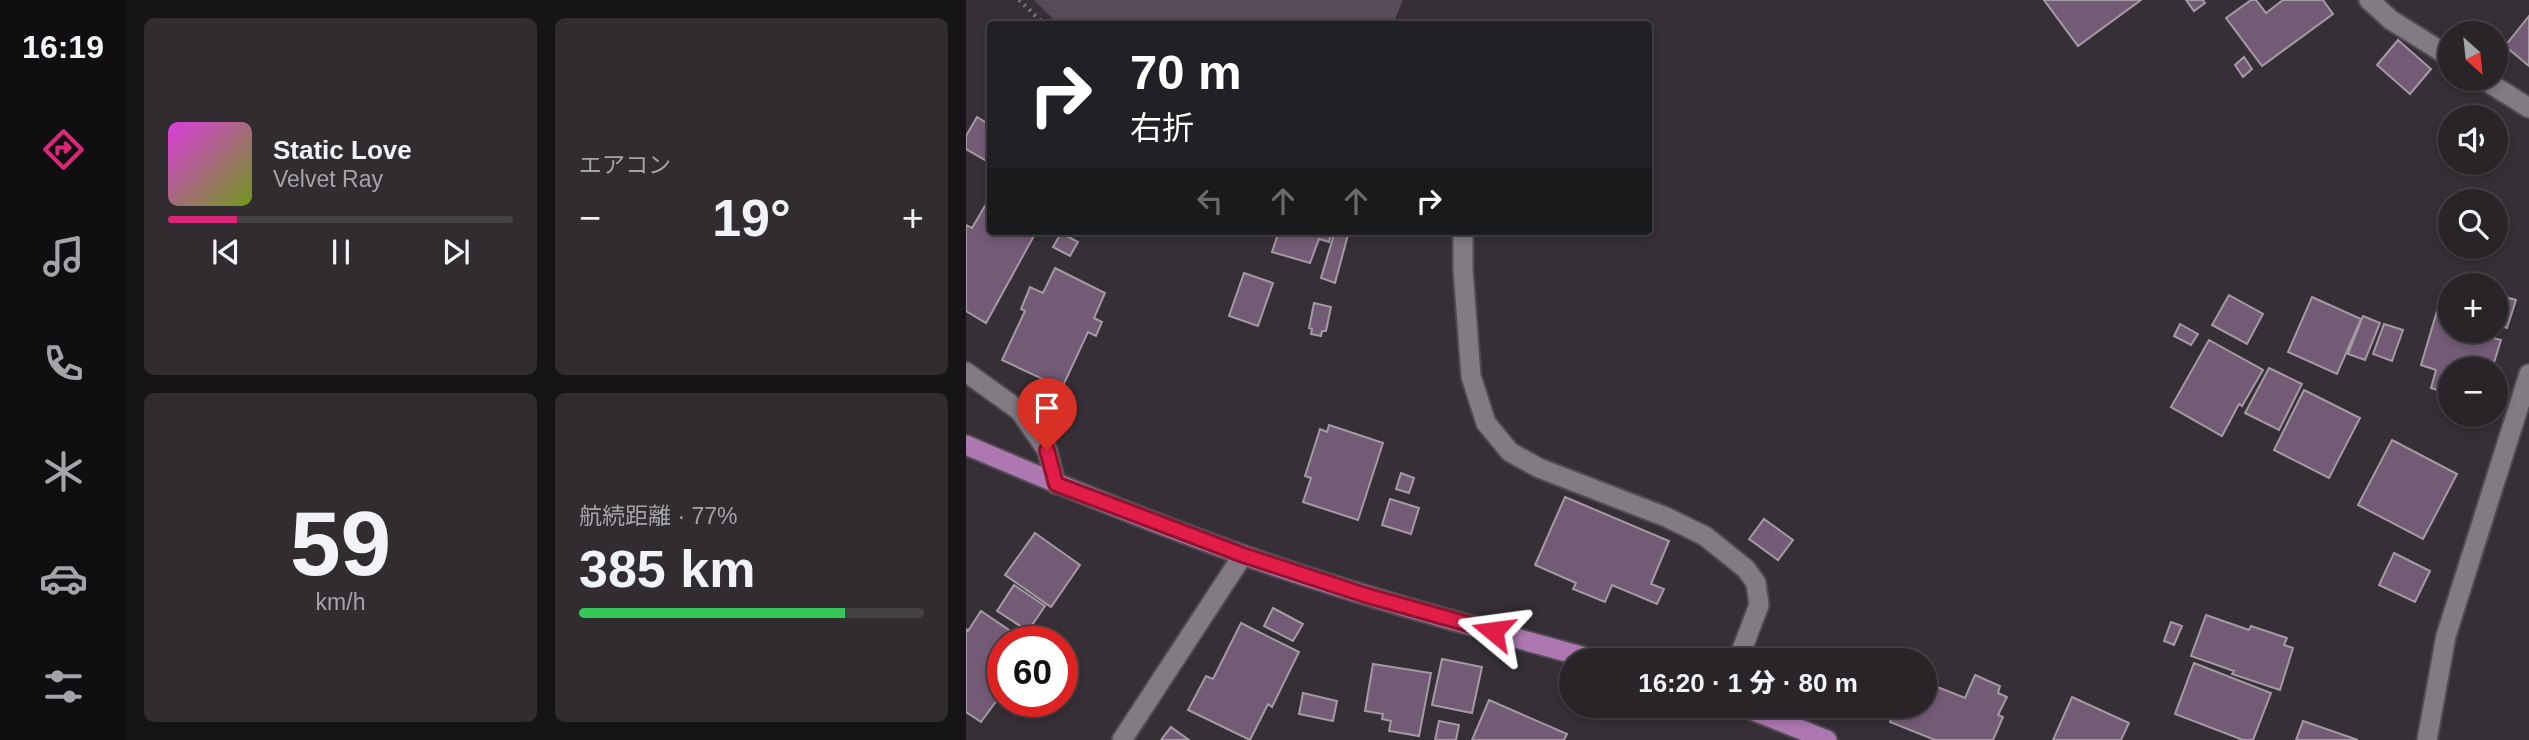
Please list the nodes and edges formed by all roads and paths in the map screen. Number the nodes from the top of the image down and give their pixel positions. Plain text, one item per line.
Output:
1 (1019, 0) edge
2 (2369, 0) edge
3 (1041, 21) edge
4 (2438, 50) edge
5 (2502, 91) edge
6 (2529, 108) edge
7 (1463, 235) edge
8 (966, 372) edge
9 (2529, 374) edge
10 (966, 445) edge
11 (1056, 484) junction
12 (1243, 555) junction
13 (1743, 648) edge
14 (1559, 650) edge
15 (1772, 718) edge
16 (1122, 740) edge
17 (1827, 740) edge
18 (2427, 740) edge

1 - 3 path
2 - 4 street
5 - 6 street
7 - 13 street
8 - 11 street
9 - 18 street
10 - 11 main road
11 - 12 main road
12 - 14 main road
12 - 16 street
15 - 17 main road

